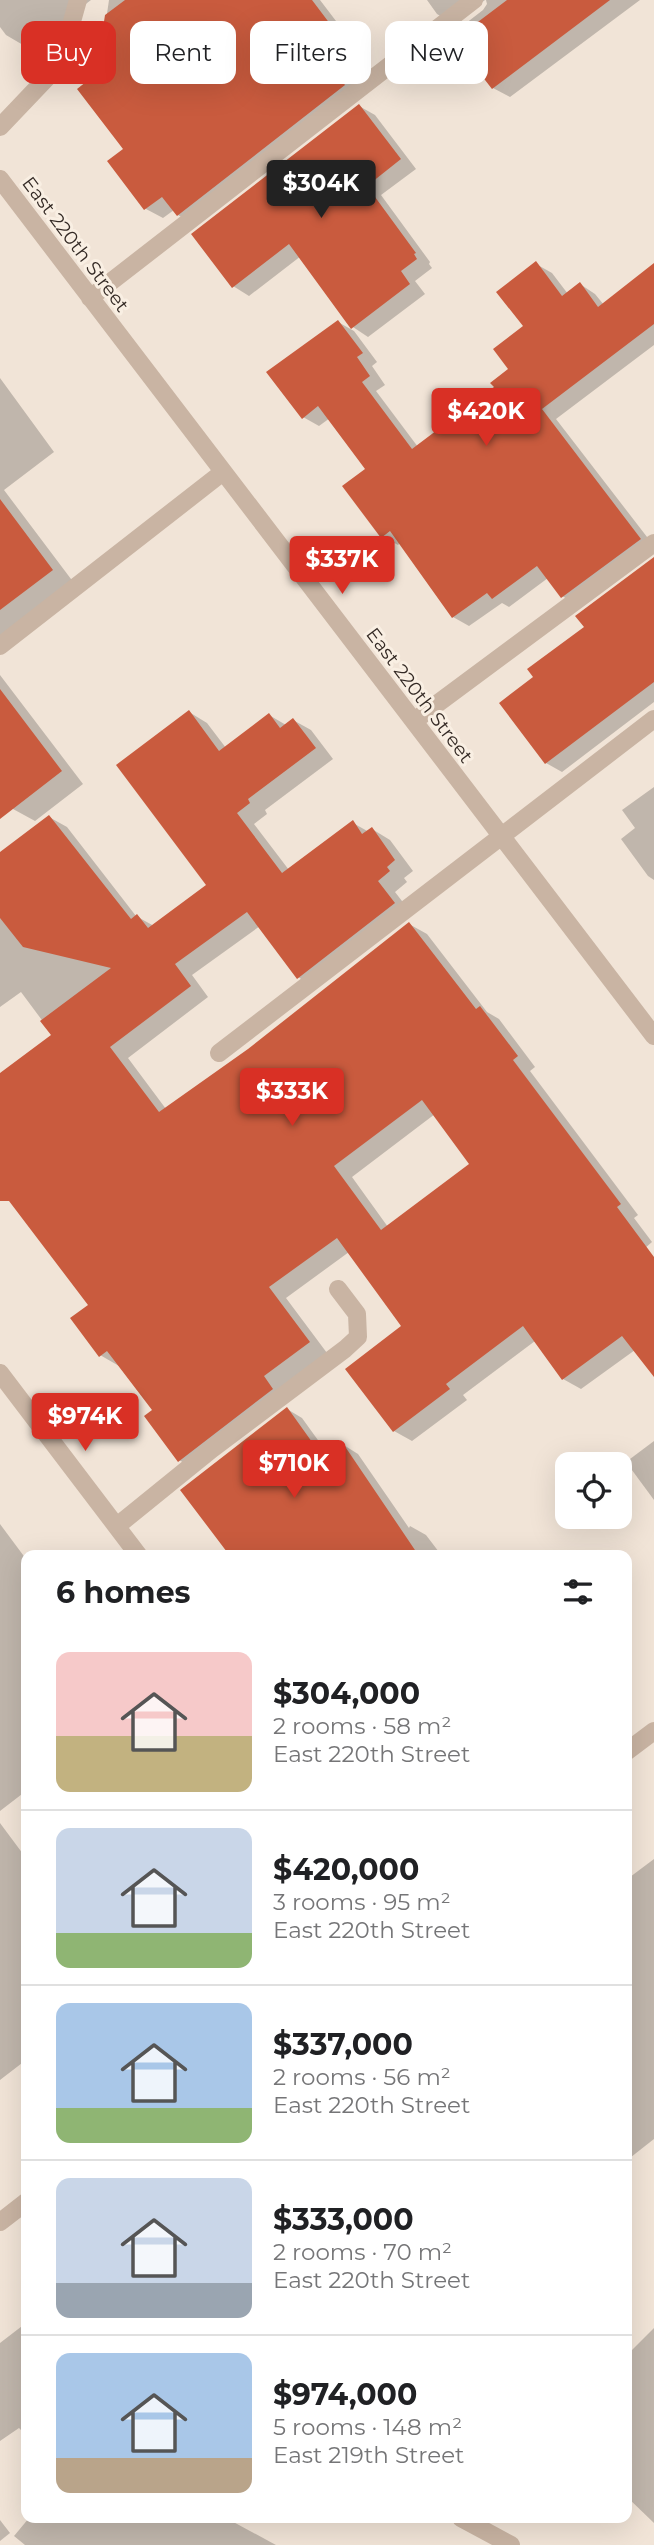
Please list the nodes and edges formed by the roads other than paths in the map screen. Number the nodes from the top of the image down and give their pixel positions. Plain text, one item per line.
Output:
1 (78, 0) edge
2 (474, 0) edge
3 (0, 127) edge
4 (0, 179) edge
5 (90, 298) junction
6 (223, 472) junction
7 (654, 543) edge
8 (0, 646) edge
9 (654, 719) edge
10 (414, 721) junction
11 (501, 835) junction
12 (654, 1036) edge
13 (219, 1053) dead end
14 (338, 1289) dead end
15 (0, 1373) edge
16 (117, 1526) junction
17 (135, 1550) edge
18 (654, 1731) edge
19 (632, 1748) edge
20 (21, 2206) edge
21 (0, 2222) edge
22 (470, 2523) edge
23 (511, 2545) edge

1 - 3 street
2 - 5 street
4 - 5 street, East 220th Street
5 - 6 street, East 220th Street
6 - 8 street
6 - 10 street, East 220th Street
7 - 10 street
9 - 11 street
10 - 11 street, East 220th Street
11 - 12 street, East 220th Street
11 - 13 street
14 - 16 street
15 - 16 street
16 - 17 street
18 - 19 street
20 - 21 street
22 - 23 street

